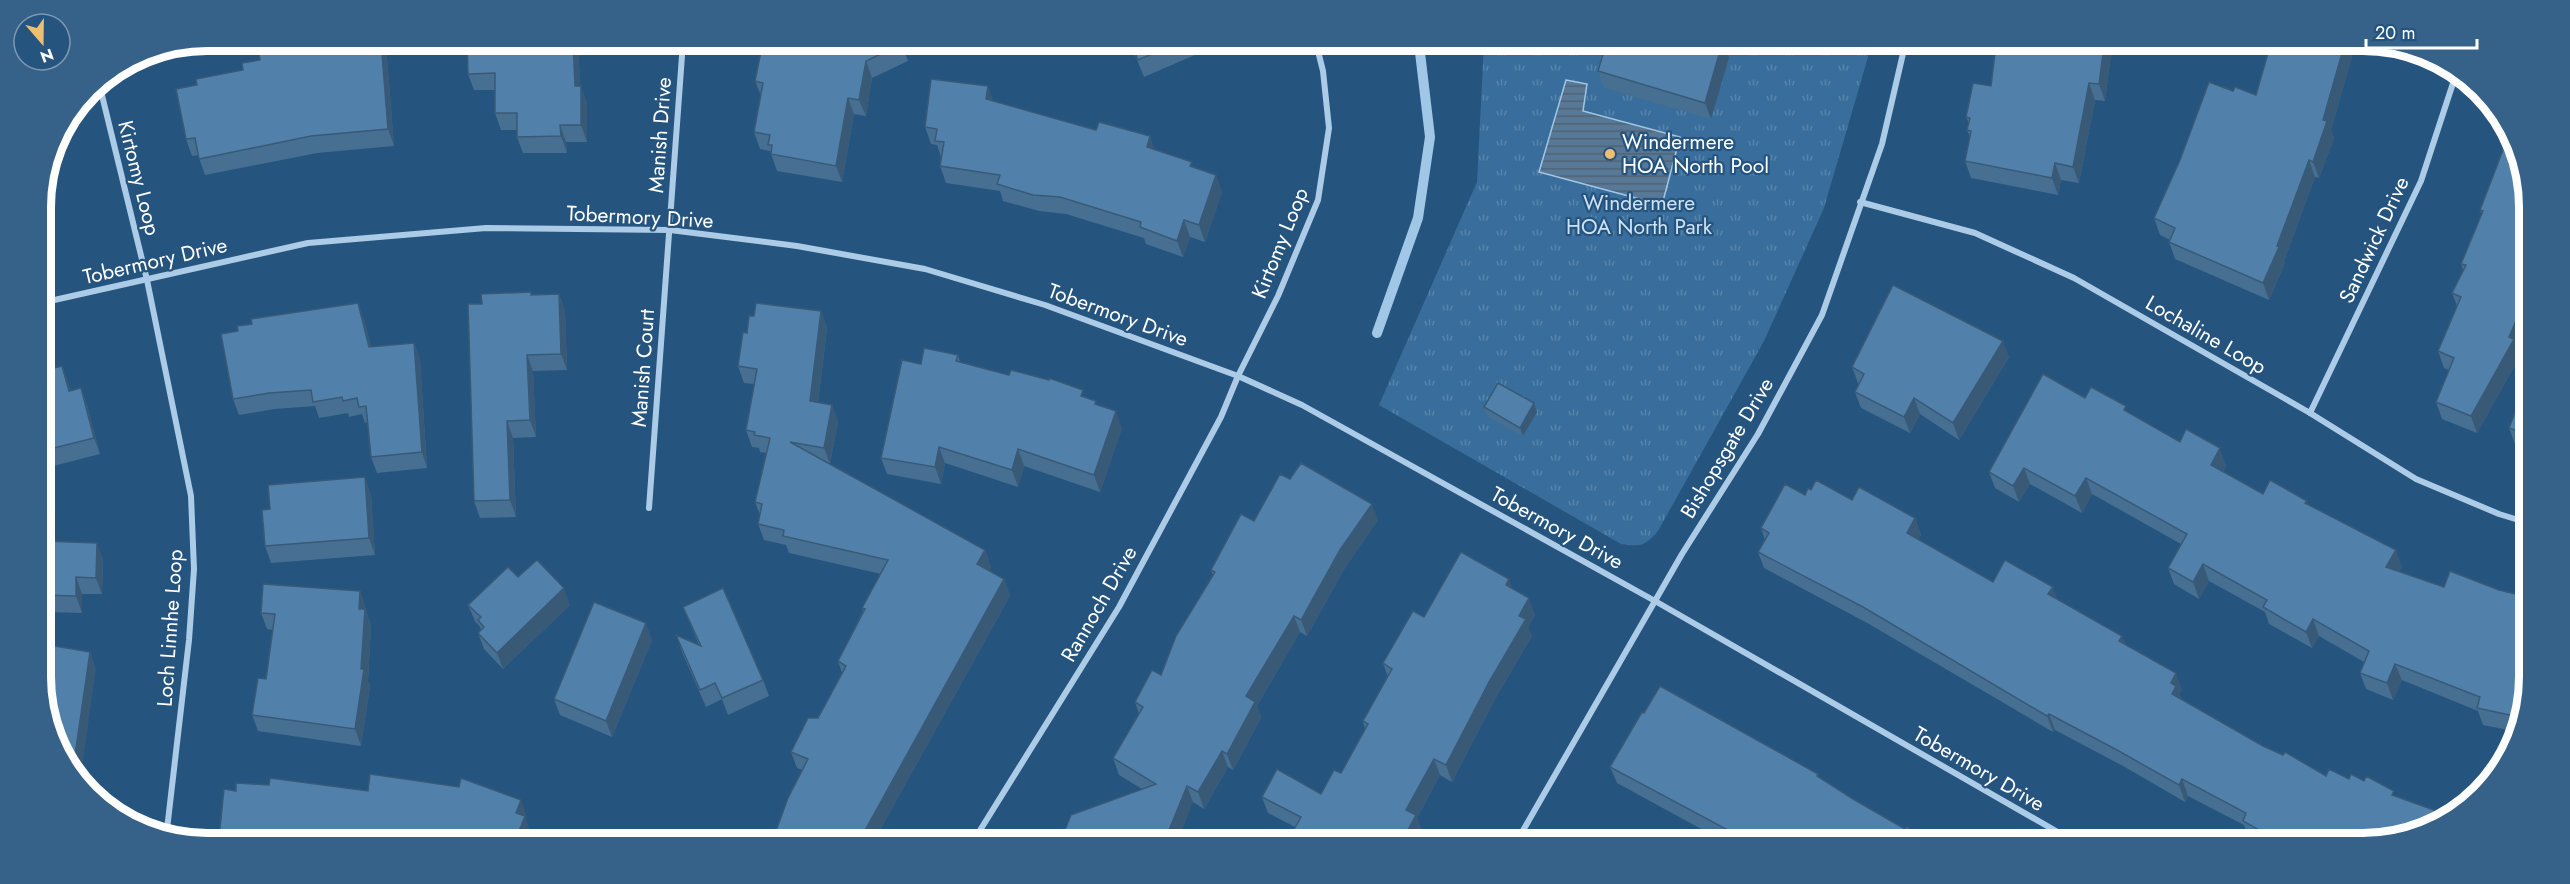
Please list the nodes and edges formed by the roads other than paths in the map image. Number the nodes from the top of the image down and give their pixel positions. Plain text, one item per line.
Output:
1 (682, 51) edge
2 (1318, 51) edge
3 (1904, 51) edge
4 (2454, 80) edge
5 (101, 93) edge
6 (1860, 202) junction
7 (670, 230) junction
8 (147, 280) junction
9 (51, 301) edge
10 (1238, 376) junction
11 (2310, 413) junction
12 (649, 508) dead end
13 (2519, 520) edge
14 (1655, 601) junction
15 (167, 828) edge
16 (978, 833) edge
17 (1522, 833) edge
18 (2057, 833) edge

1 - 7 street, Manish Drive
2 - 10 street, Kirtomy Loop
3 - 6 street, Bishopsgate Drive
4 - 11 street, Sandwick Drive
5 - 8 street, Kirtomy Loop
6 - 11 street, Lochaline Loop
6 - 14 street, Bishopsgate Drive
7 - 8 street, Tobermory Drive
7 - 10 street, Tobermory Drive
7 - 12 street, Manish Court
8 - 9 street, Tobermory Drive
8 - 15 street, Loch Linnhe Loop
10 - 14 street, Tobermory Drive
10 - 16 street, Rannoch Drive
11 - 13 street, Lochaline Loop
14 - 17 street, Bishopsgate Drive
14 - 18 street, Tobermory Drive

